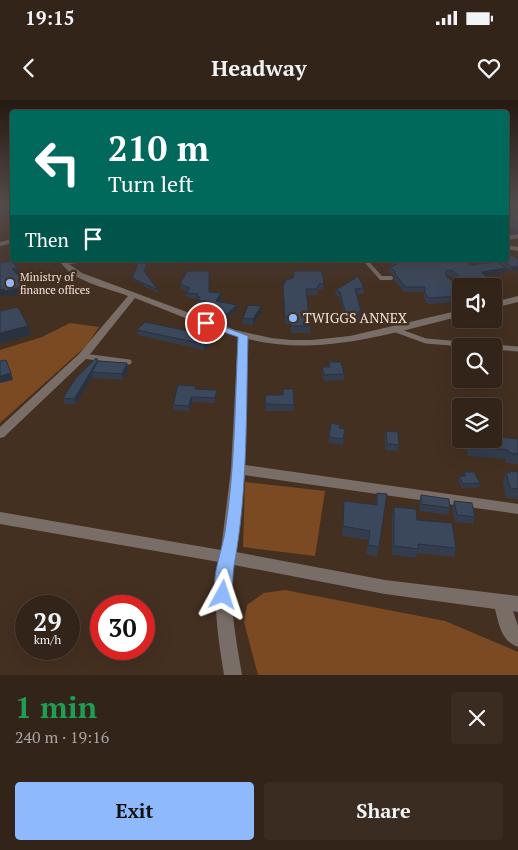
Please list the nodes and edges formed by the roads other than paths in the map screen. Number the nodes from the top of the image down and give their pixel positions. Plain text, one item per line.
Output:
1 (64, 262) edge
2 (367, 262) edge
3 (391, 278) dead end
4 (133, 295) junction
5 (518, 299) edge
6 (502, 303) edge
7 (452, 315) edge
8 (393, 329) junction
9 (243, 336) junction
10 (452, 342) edge
11 (502, 348) edge
12 (518, 350) edge
13 (83, 356) junction
14 (129, 362) edge
15 (0, 434) edge
16 (238, 469) junction
17 (518, 508) edge
18 (0, 518) edge
19 (227, 557) junction
20 (510, 603) edge
21 (518, 639) edge
22 (233, 675) edge

1 - 4 street
2 - 3 lane
4 - 9 street
4 - 13 street
5 - 6 street
7 - 8 street
8 - 9 street
8 - 10 lane
9 - 16 street
11 - 12 lane
13 - 14 lane
13 - 15 street
16 - 17 street
16 - 19 street
18 - 19 street
19 - 20 street
19 - 22 street
20 - 21 street

